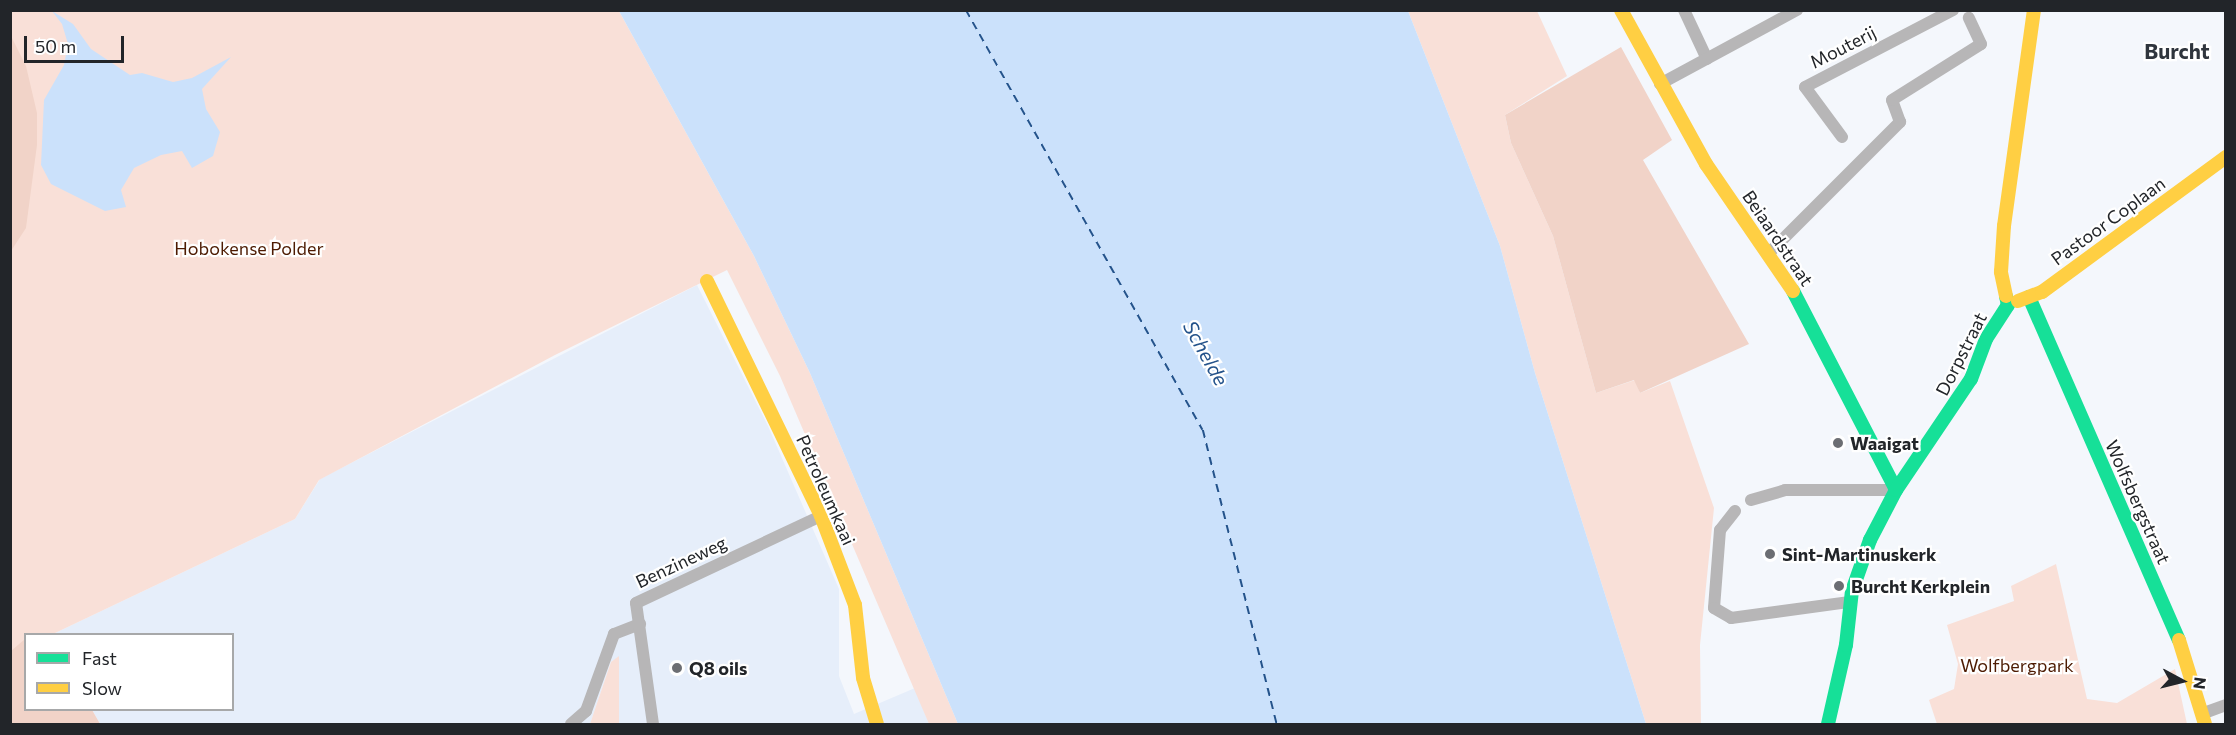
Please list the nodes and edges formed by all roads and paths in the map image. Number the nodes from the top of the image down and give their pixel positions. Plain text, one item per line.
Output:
1 (1621, 10) edge
2 (1684, 10) edge
3 (1797, 10) edge
4 (1953, 10) edge
5 (2034, 10) edge
6 (1969, 18) dead end
7 (1707, 59) junction
8 (1660, 84) junction
9 (1842, 137) dead end
10 (2226, 157) edge
11 (1768, 254) junction
12 (707, 281) dead end
13 (2029, 297) junction
14 (2008, 305) junction
15 (1896, 490) junction
16 (1751, 500) dead end
17 (1735, 511) dead end
18 (821, 516) junction
19 (1850, 602) junction
20 (640, 624) junction
21 (2226, 705) edge
22 (2204, 719) edge
23 (571, 724) edge
24 (653, 724) edge
25 (877, 724) edge
26 (1828, 724) edge

1 - 8 street, Beiaardstraat
2 - 7 street
3 - 7 street
4 - 9 street, Mouterij
5 - 14 street, Dorpstraat
6 - 11 street
7 - 8 street
8 - 11 street, Beiaardstraat
10 - 13 street, Pastoor Coplaan
11 - 15 street, Beiaardstraat
12 - 18 street, Petroleumkaai
13 - 14 street, Pastoor Coplaan
13 - 22 street, Wolfsbergstraat
14 - 15 street, Dorpstraat
15 - 16 street
15 - 19 street, Dorpstraat
17 - 19 street
18 - 20 street, Benzineweg
18 - 25 street, Petroleumkaai
19 - 26 street, Dorpstraat
20 - 23 street
20 - 24 street, Benzineweg
21 - 22 street

